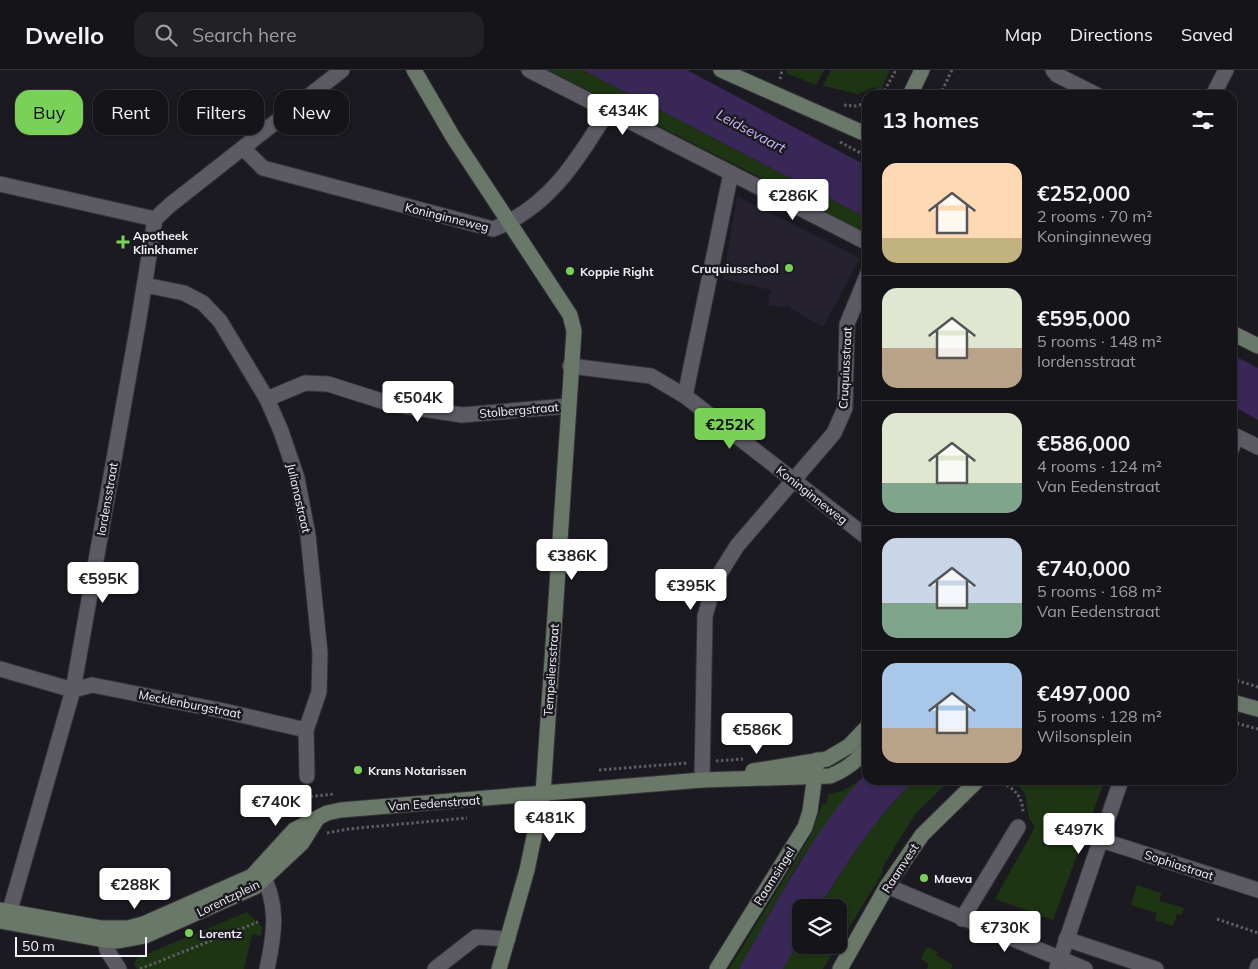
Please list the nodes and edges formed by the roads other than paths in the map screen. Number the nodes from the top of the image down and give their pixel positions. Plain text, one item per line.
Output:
1 (342, 70) edge
2 (414, 70) edge
3 (529, 70) edge
4 (721, 70) edge
5 (922, 70) edge
6 (1053, 70) edge
7 (1226, 70) edge
8 (912, 90) edge
9 (1087, 90) edge
10 (1216, 90) edge
11 (607, 112) junction
12 (862, 132) edge
13 (244, 148) junction
14 (731, 173) junction
15 (0, 184) edge
16 (155, 219) junction
17 (511, 222) junction
18 (862, 241) edge
19 (145, 285) junction
20 (862, 288) edge
21 (1237, 336) edge
22 (1258, 346) edge
23 (570, 366) junction
24 (685, 396) junction
25 (267, 399) junction
26 (568, 406) junction
27 (1237, 443) edge
28 (1258, 447) edge
29 (793, 480) junction
30 (862, 533) edge
31 (0, 669) edge
32 (73, 690) junction
33 (1237, 703) edge
34 (1258, 709) edge
35 (862, 722) edge
36 (306, 730) junction
37 (862, 754) edge
38 (817, 760) junction
39 (307, 776) dead end
40 (816, 778) junction
41 (702, 780) junction
42 (973, 785) edge
43 (1119, 785) edge
44 (543, 794) junction
45 (1018, 827) road end
46 (1100, 840) junction
47 (262, 874) junction
48 (887, 886) junction
49 (1258, 890) edge
50 (4, 916) edge
51 (962, 919) junction
52 (508, 939) junction
53 (1066, 939) junction
54 (105, 940) junction
55 (1058, 964) edge
56 (119, 969) edge
57 (266, 969) edge
58 (435, 969) edge
59 (499, 969) edge
60 (717, 969) edge
61 (840, 969) edge
62 (1086, 969) edge
63 (1156, 969) edge

1 - 13 street
2 - 17 main road
3 - 11 street
4 - 12 main road
5 - 8 main road
6 - 9 street
7 - 10 street
11 - 14 street
11 - 17 street
13 - 16 street
13 - 17 street, Koninginneweg
14 - 18 street
14 - 24 street
15 - 16 street
16 - 19 street, Iordensstraat
17 - 23 main road
19 - 25 street, Julianastraat
19 - 32 street, Iordensstraat
20 - 29 street, Cruquiusstraat
21 - 22 main road
23 - 24 street, Koninginneweg
23 - 26 main road, Tempeliersstraat
24 - 29 street, Koninginneweg
25 - 26 street, Stolbergstraat
25 - 36 street, Julianastraat
26 - 44 main road, Tempeliersstraat
27 - 28 street
29 - 30 street, Koninginneweg
29 - 41 street, Cruquiusstraat
31 - 32 street
32 - 36 street, Mecklenburgstraat
32 - 50 street, Iordensstraat
33 - 34 main road
35 - 38 main road
36 - 39 street, Julianastraat
37 - 40 main road
38 - 40 main road, Raamsingel
38 - 41 main road, Van Eedenstraat
40 - 41 main road, Van Eedenstraat
40 - 60 main road, Raamsingel
41 - 44 main road, Van Eedenstraat
42 - 48 main road, Raamvest
43 - 46 street
44 - 47 main road, Van Eedenstraat
44 - 52 main road, Tempeliersstraat
45 - 51 street
46 - 49 street, Sophiastraat
46 - 53 street
47 - 50 main road, Lorentzplein
47 - 54 main road, Lorentzplein
47 - 57 street, Lorentzplein
48 - 51 street
48 - 61 main road, Raamvest
50 - 54 main road, Lorentzplein
51 - 55 street
52 - 58 street
52 - 59 main road, Tempeliersstraat
53 - 55 street
53 - 63 street
54 - 56 street
55 - 62 street

